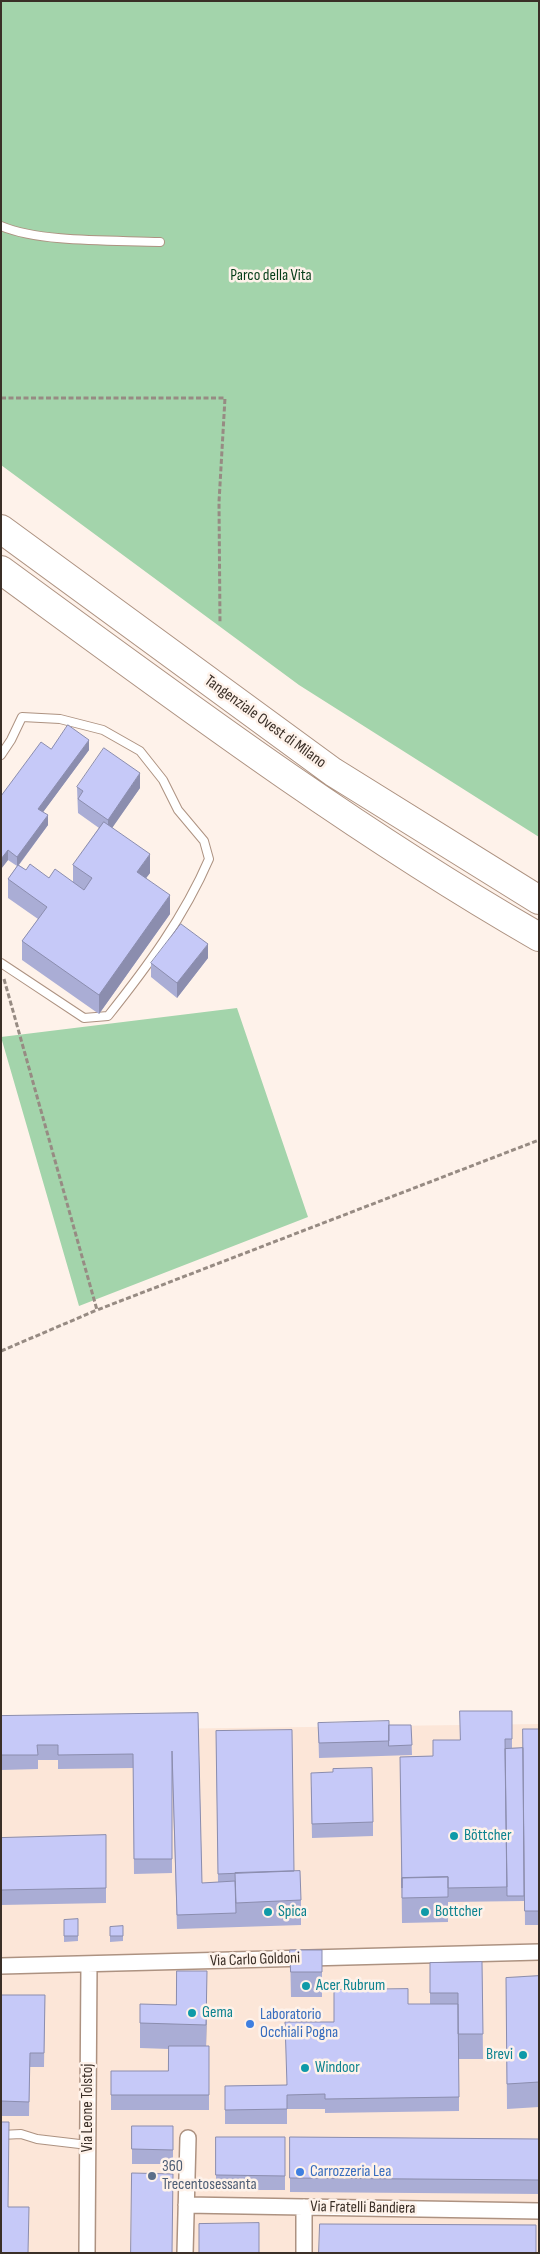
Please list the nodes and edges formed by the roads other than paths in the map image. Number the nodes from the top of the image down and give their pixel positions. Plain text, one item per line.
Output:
1 (1, 226) edge
2 (160, 242) dead end
3 (1, 529) edge
4 (1, 570) edge
5 (1, 755) edge
6 (539, 900) edge
7 (539, 937) edge
8 (1, 963) edge
9 (539, 1952) edge
10 (89, 1964) junction
11 (1, 1966) edge
12 (1, 2135) edge
13 (188, 2138) dead end
14 (88, 2145) junction
15 (186, 2205) junction
16 (304, 2207) junction
17 (539, 2211) edge
18 (87, 2253) edge
19 (186, 2253) edge
20 (304, 2253) edge

1 - 2 lane
3 - 6 highway, Tangenziale Ovest di Milano
4 - 7 highway, Tangenziale Ovest di Milano
5 - 8 lane
9 - 10 street, Via Carlo Goldoni
10 - 11 street, Via Carlo Goldoni
10 - 14 street, Via Leone Tolstoj
12 - 14 lane
13 - 15 street
14 - 18 street, Via Leone Tolstoj
15 - 16 street, Via Fratelli Bandiera
15 - 19 street
16 - 17 street, Via Fratelli Bandiera
16 - 20 street

